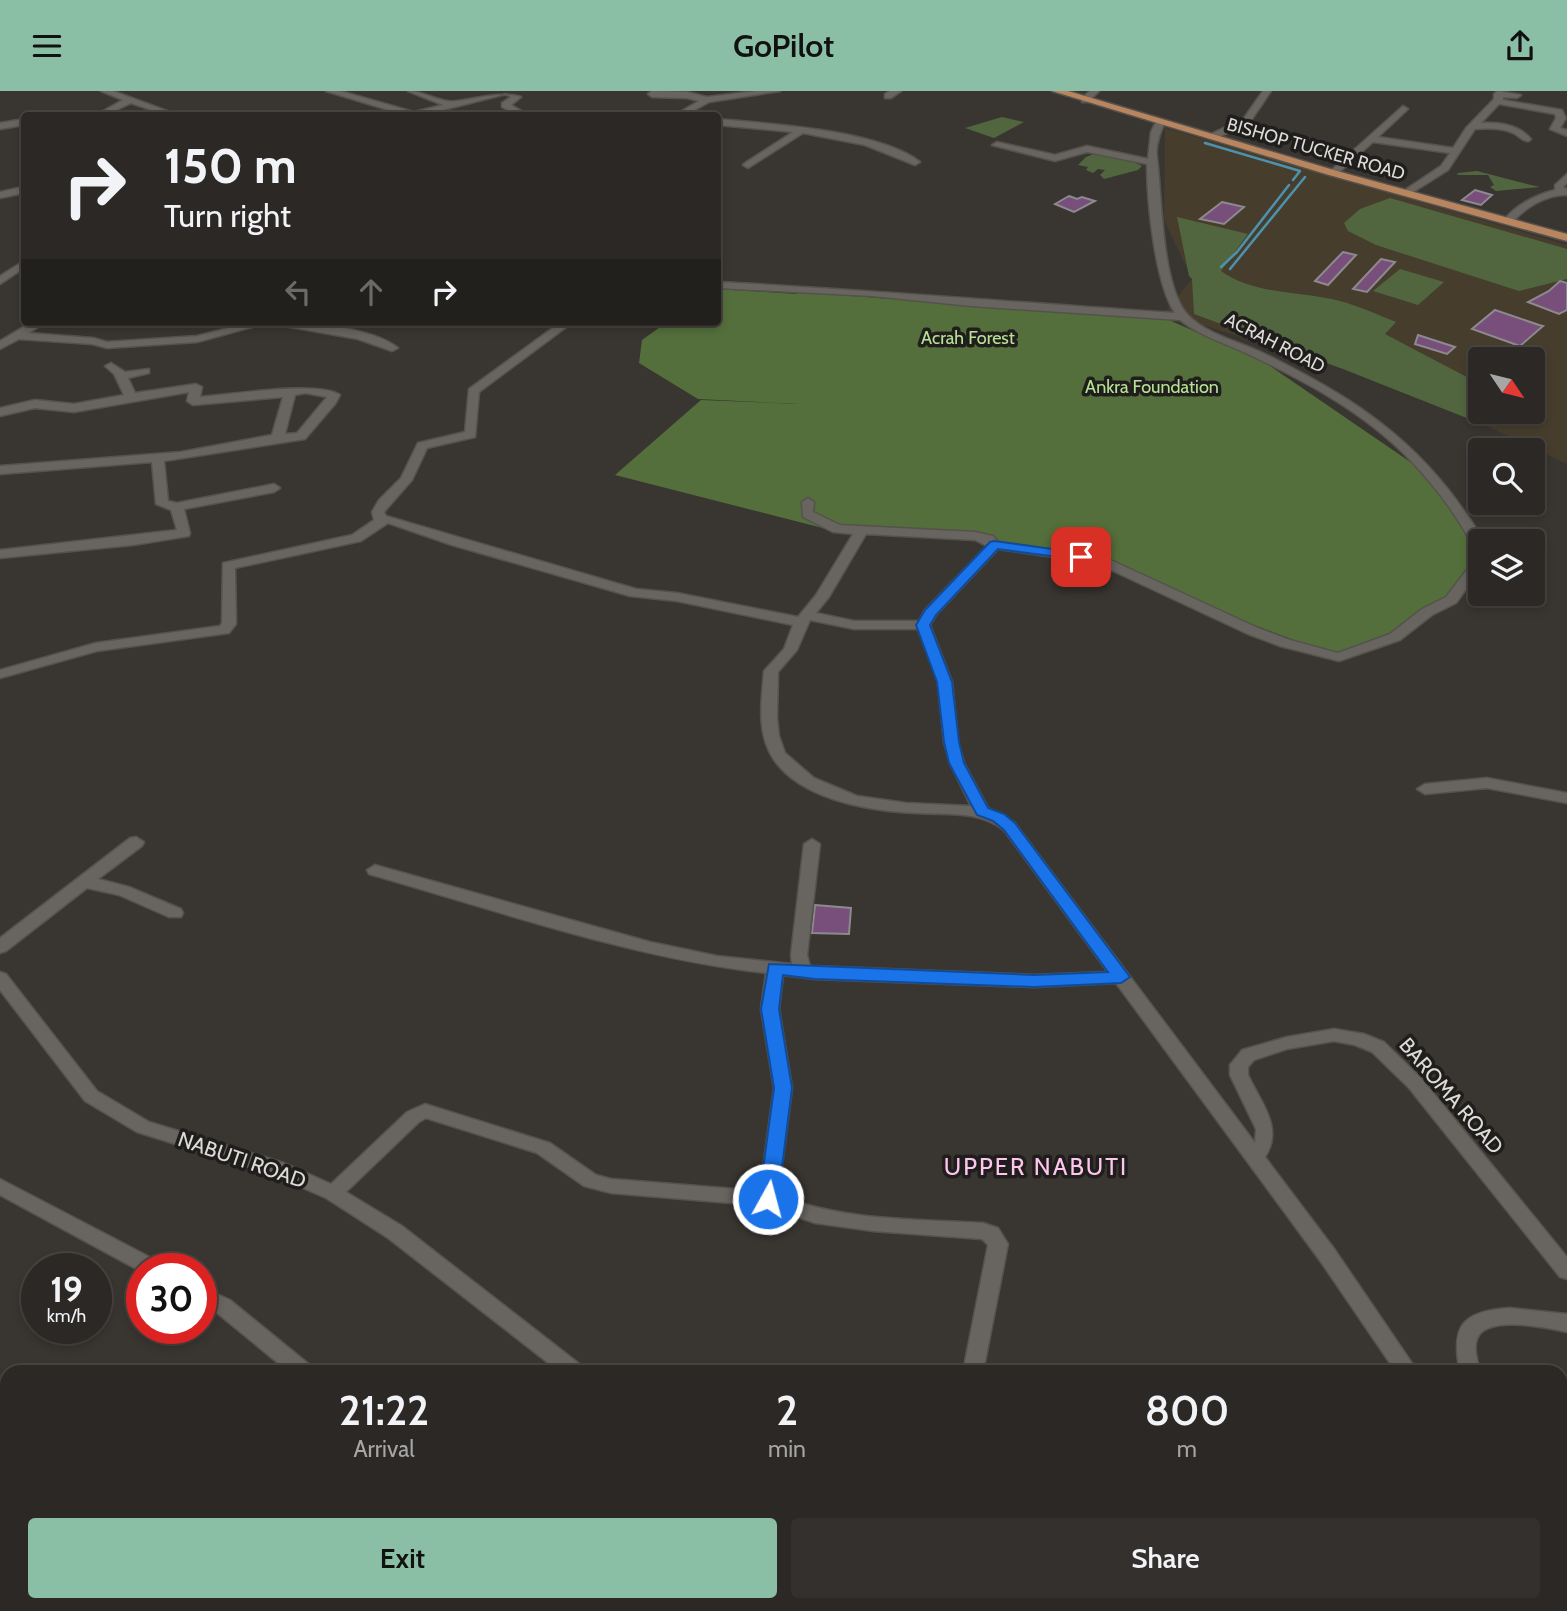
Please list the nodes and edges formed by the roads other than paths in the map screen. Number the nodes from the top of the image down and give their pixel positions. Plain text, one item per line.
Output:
1 (105, 91) edge
2 (141, 91) edge
3 (330, 91) edge
4 (412, 91) edge
5 (507, 91) edge
6 (776, 91) edge
7 (897, 91) edge
8 (1057, 91) edge
9 (1095, 91) edge
10 (1267, 91) edge
11 (652, 94) dead end
12 (1517, 95) dead end
13 (888, 96) dead end
14 (127, 99) junction
15 (707, 100) junction
16 (1085, 100) junction
17 (1496, 101) junction
18 (454, 105) junction
19 (1403, 109) dead end
20 (105, 112) edge
21 (164, 112) edge
22 (404, 112) edge
23 (426, 112) edge
24 (518, 112) edge
25 (685, 112) edge
26 (21, 122) edge
27 (721, 122) edge
28 (1160, 122) junction
29 (0, 125) edge
30 (1474, 126) junction
31 (800, 131) junction
32 (1567, 133) edge
33 (1212, 137) junction
34 (1371, 139) junction
35 (1525, 139) dead end
36 (997, 145) dead end
37 (1458, 151) junction
38 (915, 162) dead end
39 (1154, 163) junction
40 (748, 165) dead end
41 (1333, 173) junction
42 (1567, 177) edge
43 (21, 190) edge
44 (1406, 192) junction
45 (1563, 192) edge
46 (0, 195) edge
47 (1508, 221) junction
48 (1567, 238) edge
49 (21, 266) edge
50 (0, 281) edge
51 (721, 285) edge
52 (1183, 317) junction
53 (33, 326) edge
54 (250, 326) edge
55 (303, 326) edge
56 (562, 326) edge
57 (17, 336) junction
58 (0, 346) edge
59 (392, 348) dead end
60 (111, 366) dead end
61 (145, 372) dead end
62 (121, 376) junction
63 (290, 393) junction
64 (131, 397) junction
65 (0, 412) edge
66 (277, 438) junction
67 (158, 458) junction
68 (0, 470) edge
69 (274, 488) dead end
70 (808, 502) dead end
71 (177, 507) junction
72 (381, 521) junction
73 (1470, 529) edge
74 (862, 531) junction
75 (994, 545) junction
76 (0, 554) edge
77 (1468, 578) edge
78 (804, 619) junction
79 (923, 625) junction
80 (0, 674) edge
81 (1425, 789) dead end
82 (1567, 798) edge
83 (982, 811) junction
84 (136, 842) dead end
85 (812, 844) dead end
86 (375, 870) dead end
87 (86, 882) junction
88 (175, 913) dead end
89 (0, 947) edge
90 (775, 968) junction
91 (802, 971) junction
92 (1121, 977) junction
93 (0, 978) edge
94 (1255, 1158) junction
95 (0, 1186) edge
96 (333, 1193) junction
97 (768, 1199) junction
98 (126, 1254) edge
99 (1567, 1271) edge
100 (217, 1303) edge
101 (1567, 1323) edge
102 (295, 1365) edge
103 (566, 1365) edge
104 (974, 1365) edge
105 (1403, 1365) edge
106 (1468, 1365) edge

1 - 14 street
2 - 14 street
3 - 22 street
4 - 18 street
5 - 18 street
5 - 24 street
6 - 15 street
7 - 13 street
8 - 16 main road, BISHOP TUCKER ROAD
9 - 16 street
10 - 33 street
11 - 15 street
12 - 17 street
14 - 20 street
14 - 21 street
15 - 25 street
16 - 28 main road, BISHOP TUCKER ROAD
17 - 30 street
17 - 32 street
18 - 23 street
19 - 34 street
26 - 29 street
27 - 31 street
28 - 33 main road, BISHOP TUCKER ROAD
28 - 39 street
30 - 35 street
30 - 37 street
31 - 38 street
31 - 40 street
33 - 41 main road, BISHOP TUCKER ROAD
34 - 37 street
34 - 41 street
36 - 39 street
37 - 44 street
39 - 52 street
41 - 44 main road, BISHOP TUCKER ROAD
42 - 45 street
43 - 46 street
44 - 47 main road, BISHOP TUCKER ROAD
45 - 47 street
47 - 48 main road, BISHOP TUCKER ROAD
49 - 50 street
51 - 52 street
52 - 73 street, ACRAH ROAD
53 - 57 street
54 - 57 street
55 - 59 street
56 - 72 street
57 - 58 street
60 - 62 street
61 - 62 street
62 - 64 street
63 - 64 street
63 - 66 street
63 - 66 street
64 - 65 street
66 - 67 street
67 - 68 street
67 - 71 street
69 - 71 street
70 - 74 street
71 - 76 street
72 - 78 street
72 - 80 street
74 - 75 street
74 - 78 street
75 - 77 street
75 - 79 street
78 - 79 street
78 - 83 street
79 - 83 street
81 - 82 street
83 - 92 street
84 - 87 street
85 - 91 street
86 - 90 street
87 - 88 street
87 - 89 street
90 - 91 street
90 - 97 street
91 - 92 street
92 - 94 street
93 - 96 street, NABUTI ROAD
94 - 99 street, BAROMA ROAD
94 - 105 street
95 - 98 street
96 - 97 street
96 - 103 street, NABUTI ROAD
97 - 104 street
100 - 102 street
101 - 106 street

